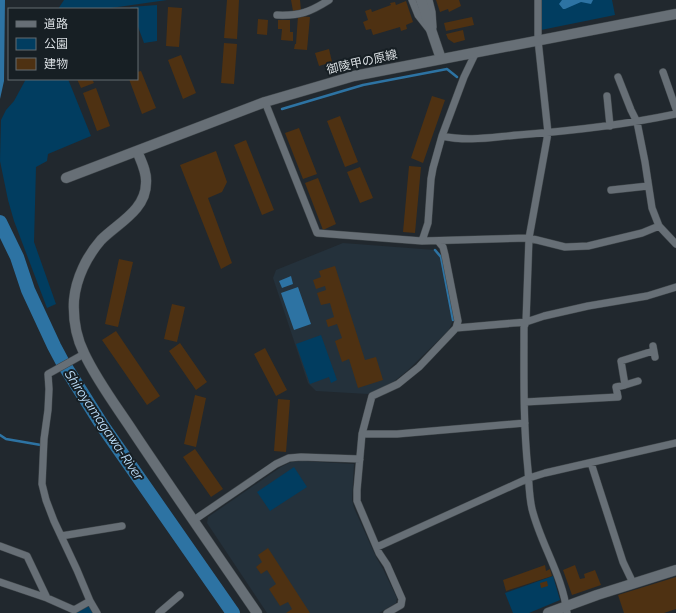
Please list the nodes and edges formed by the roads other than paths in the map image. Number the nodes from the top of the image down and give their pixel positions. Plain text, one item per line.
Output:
1 (329, 0) edge
2 (412, 0) edge
3 (421, 0) edge
4 (429, 0) edge
5 (538, 0) edge
6 (676, 14) edge
7 (277, 15) dead end
8 (434, 36) junction
9 (538, 40) junction
10 (476, 52) junction
11 (441, 59) junction
12 (663, 72) dead end
13 (618, 77) dead end
14 (607, 96) dead end
15 (264, 102) junction
16 (676, 109) edge
17 (676, 114) edge
18 (637, 122) junction
19 (610, 126) junction
20 (548, 133) junction
21 (442, 136) junction
22 (137, 151) junction
23 (66, 178) dead end
24 (648, 186) junction
25 (611, 190) dead end
26 (659, 226) junction
27 (529, 238) junction
28 (422, 241) junction
29 (438, 241) junction
30 (676, 244) edge
31 (676, 287) edge
32 (526, 322) junction
33 (456, 328) junction
34 (654, 351) dead end
35 (84, 354) junction
36 (638, 381) dead end
37 (625, 385) junction
38 (525, 402) junction
39 (525, 423) junction
40 (362, 434) junction
41 (676, 443) edge
42 (360, 459) junction
43 (592, 463) junction
44 (529, 478) junction
45 (194, 520) junction
46 (122, 526) dead end
47 (61, 536) junction
48 (0, 546) edge
49 (377, 547) junction
50 (676, 570) edge
51 (0, 582) edge
52 (633, 583) junction
53 (180, 595) dead end
54 (47, 598) junction
55 (90, 601) junction
56 (567, 609) edge
57 (97, 613) edge
58 (158, 613) edge
59 (257, 613) edge
60 (387, 613) edge
61 (548, 613) edge

1 - 7 street
2 - 8 street
3 - 8 street
4 - 8 street
5 - 9 street
6 - 9 street, 御陵甲の原線
8 - 11 street
9 - 10 street, 御陵甲の原線
9 - 20 street
10 - 11 street, 御陵甲の原線
10 - 21 street
11 - 15 street, 御陵甲の原線
12 - 16 street
13 - 18 street
14 - 19 street
15 - 22 street, 御陵甲の原線
15 - 28 street
17 - 18 street
18 - 19 street
18 - 24 street
19 - 20 street
20 - 21 street
20 - 27 street
21 - 28 street
22 - 23 street, 御陵甲の原線
22 - 35 street
24 - 25 street
24 - 26 street
26 - 27 street
26 - 30 street
27 - 29 street
27 - 32 street
28 - 29 street
29 - 33 street
31 - 32 street
32 - 33 street
32 - 38 street
33 - 40 street
34 - 37 street
35 - 45 street
35 - 47 street
36 - 37 street
37 - 38 street
38 - 39 street
39 - 40 street
39 - 44 street
40 - 42 street
41 - 43 street
42 - 45 street
42 - 49 street
43 - 44 street
43 - 52 street
44 - 49 street
44 - 56 street
45 - 59 street
46 - 47 street
47 - 55 street
48 - 54 street
49 - 60 street
50 - 52 street
51 - 54 street
52 - 56 street
53 - 58 street
54 - 55 street
55 - 57 street
56 - 61 street

